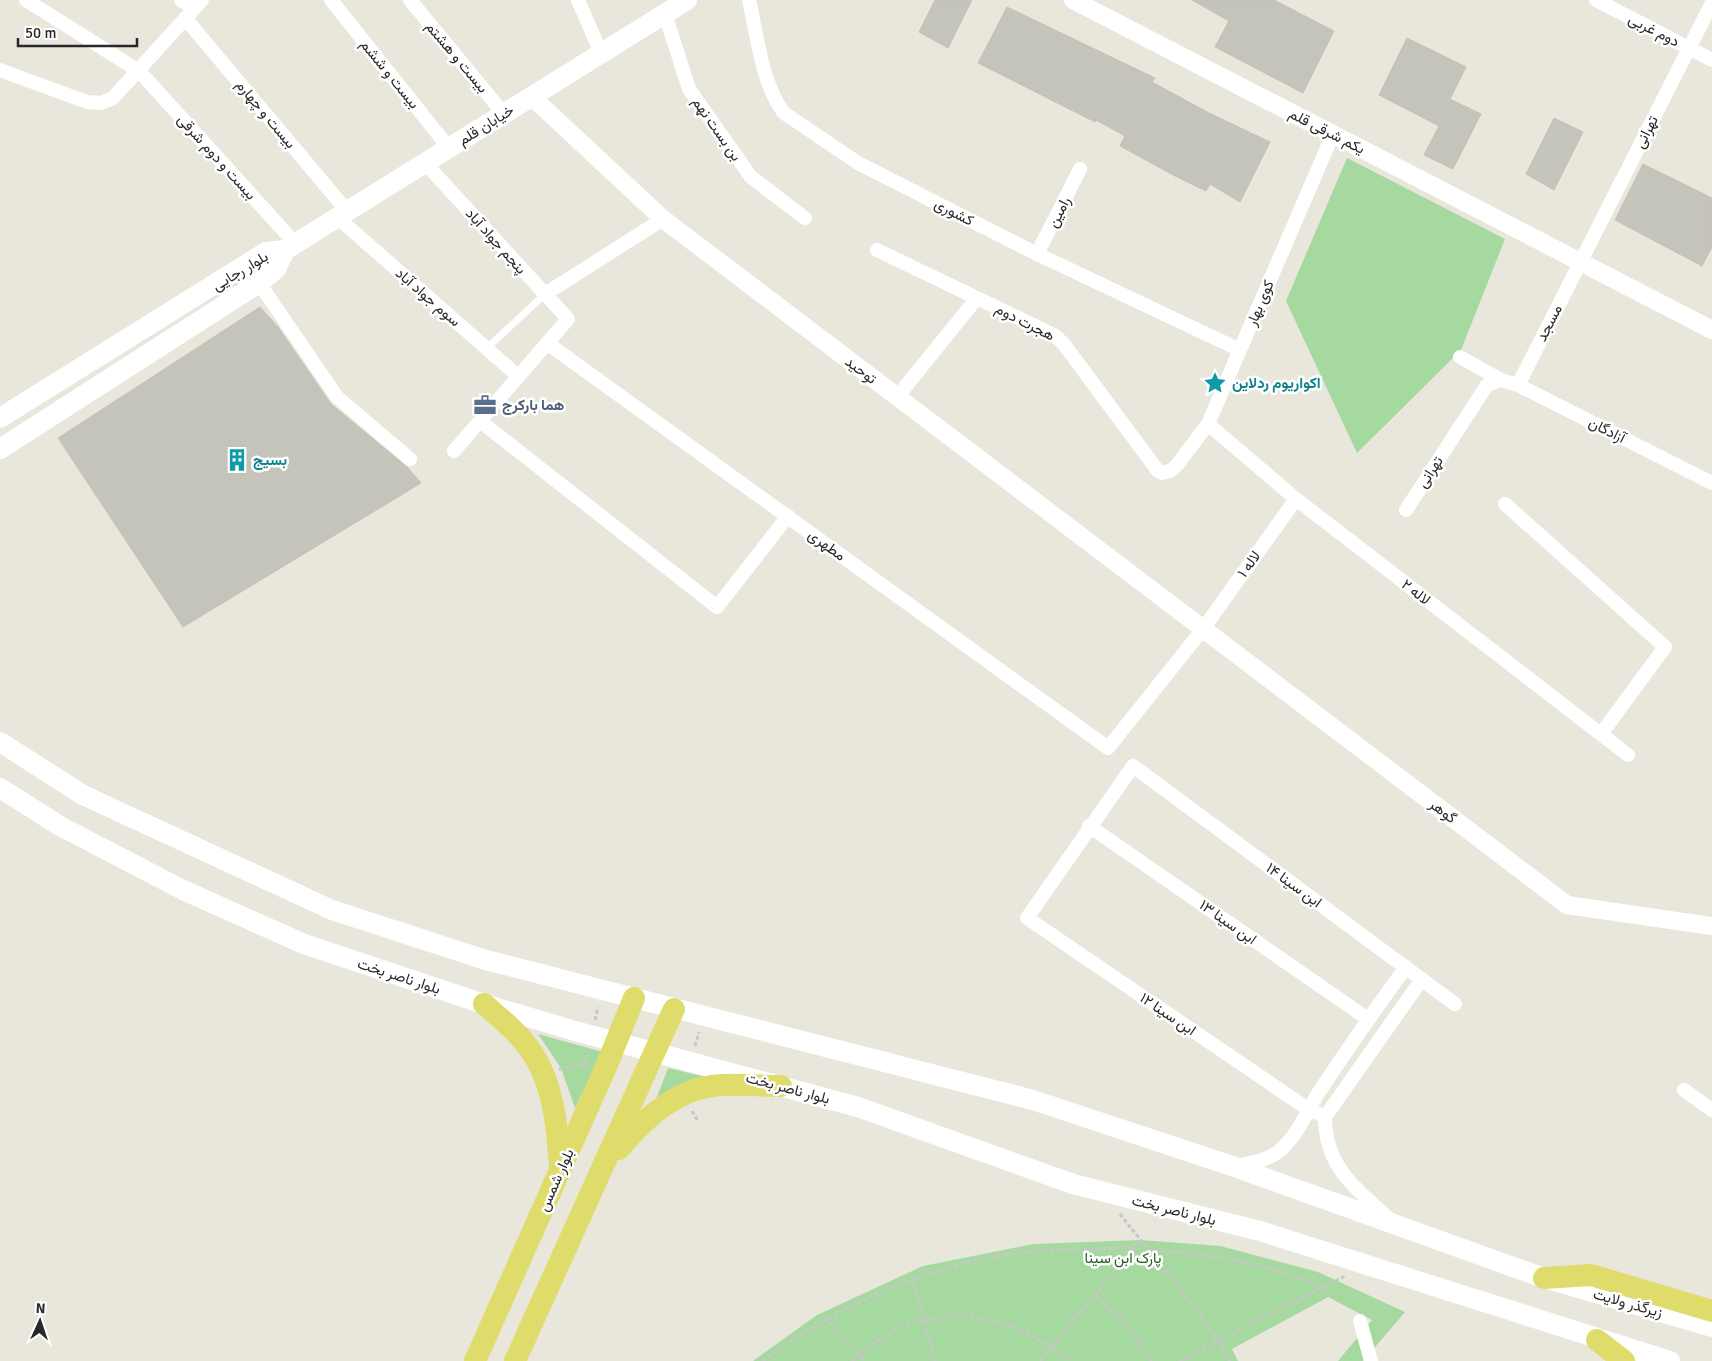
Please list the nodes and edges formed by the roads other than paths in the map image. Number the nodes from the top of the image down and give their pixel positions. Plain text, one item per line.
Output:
1 (26, 0) edge
2 (181, 0) edge
3 (331, 0) edge
4 (410, 0) edge
5 (578, 0) edge
6 (688, 0) edge
7 (749, 0) edge
8 (1074, 0) edge
9 (1596, 0) edge
10 (1712, 3) edge
11 (194, 9) edge
12 (665, 14) junction
13 (1689, 48) junction
14 (601, 53) junction
15 (1712, 60) edge
16 (0, 70) edge
17 (139, 71) junction
18 (532, 97) junction
19 (504, 114) junction
20 (1333, 134) junction
21 (450, 148) junction
22 (425, 163) junction
23 (1080, 169) dead end
24 (342, 214) junction
25 (805, 218) dead end
26 (663, 219) junction
27 (290, 246) junction
28 (877, 250) dead end
29 (1038, 254) junction
30 (1580, 262) junction
31 (259, 283) junction
32 (545, 294) junction
33 (977, 298) junction
34 (1712, 330) edge
35 (547, 342) junction
36 (486, 349) junction
37 (1240, 350) junction
38 (1460, 358) dead end
39 (518, 376) junction
40 (1501, 380) junction
41 (1518, 385) junction
42 (897, 397) junction
43 (0, 418) edge
44 (480, 421) junction
45 (1208, 424) junction
46 (0, 449) edge
47 (454, 451) dead end
48 (410, 459) dead end
49 (1176, 465) joint
50 (1712, 483) edge
51 (1296, 499) junction
52 (1505, 504) dead end
53 (1406, 510) dead end
54 (788, 516) junction
55 (1203, 628) junction
56 (1601, 734) junction
57 (0, 742) edge
58 (1108, 748) joint
59 (1628, 755) dead end
60 (0, 788) edge
61 (1090, 826) junction
62 (1712, 926) edge
63 (1406, 967) junction
64 (1422, 979) junction
65 (634, 998) junction
66 (484, 1004) junction
67 (1456, 1004) dead end
68 (674, 1009) junction
69 (1368, 1019) junction
70 (616, 1042) junction
71 (654, 1053) junction
72 (781, 1086) junction
73 (1684, 1090) dead end
74 (1308, 1109) junction
75 (1712, 1110) edge
76 (1325, 1117) junction
77 (1232, 1166) junction
78 (604, 1167) junction
79 (560, 1171) junction
80 (1396, 1226) junction
81 (1544, 1278) junction
82 (1712, 1311) edge
83 (1360, 1321) dead end
84 (1712, 1328) edge
85 (1597, 1340) junction
86 (475, 1361) edge
87 (515, 1361) edge
88 (1371, 1361) edge
89 (1624, 1361) edge
90 (1670, 1361) edge

1 - 17 street, بیست و دوم شرقی
2 - 11 street, بیست و چهارم
3 - 21 street, بیست و ششم
4 - 19 street, بیست و هشتم
5 - 14 street
6 - 12 main road, خیابان قلم
7 - 29 street, کشوری
8 - 20 street, یکم شرقی قلم
9 - 13 street, دوم غربی
10 - 13 street, تهرانی
11 - 17 street
11 - 24 street, بیست و چهارم
12 - 14 main road, خیابان قلم
12 - 25 street, بن بست نهم
13 - 15 street, دوم غربی
13 - 30 street, تهرانی
14 - 18 main road, خیابان قلم
16 - 17 street
17 - 27 street, بیست و دوم شرقی
18 - 19 main road, خیابان قلم
18 - 26 street, توحید
19 - 21 main road, خیابان قلم
20 - 30 street, یکم شرقی قلم
20 - 37 street, کوی بهار
21 - 22 main road, خیابان قلم
22 - 24 main road, خیابان قلم
22 - 32 street, پنجم جواد آباد
23 - 29 street, رامین
24 - 27 main road, خیابان قلم
24 - 36 street, سوم جواد آباد
26 - 32 street
26 - 42 street, توحید
27 - 31 main road, بلوار رجایی
27 - 43 main road, بلوار رجایی
28 - 33 street, هجرت دوم
29 - 37 street, کشوری
30 - 34 street, یکم شرقی قلم
30 - 41 street, مسجد
31 - 46 main road, بلوار رجایی
31 - 48 street
32 - 35 street, پنجم جواد آباد
32 - 36 lane
33 - 42 street
33 - 49 street, هجرت دوم
35 - 39 street
35 - 54 street, مطهری
36 - 39 street, سوم جواد آباد
37 - 45 street, کوی بهار
38 - 40 street, آزادگان
39 - 44 street
40 - 41 street, آزادگان
40 - 53 street, تهرانی
41 - 50 street, آزادگان
42 - 55 street, توحید
44 - 47 street
44 - 54 street
45 - 49 street, کوی بهار
45 - 51 street, لاله ۲
51 - 55 street, لاله ۱
51 - 56 street, لاله ۲
52 - 56 street
54 - 58 street, مطهری
55 - 58 street, لاله ۱
55 - 62 street, گوهر
56 - 59 street, لاله ۲
57 - 65 main road
60 - 66 main road, بلوار ناصر بخت
61 - 63 street, ابن سینا ۱۴
61 - 69 street, ابن سینا ۱۳
61 - 74 street, ابن سینا ۱۲
63 - 64 street, ابن سینا ۱۴
63 - 69 street
64 - 67 street, ابن سینا ۱۴
64 - 76 street
65 - 68 main road
65 - 70 main road, بلوار شمس
66 - 70 main road, بلوار ناصر بخت
66 - 79 main road
68 - 71 main road
68 - 77 main road
69 - 74 street
70 - 71 main road, بلوار ناصر بخت
70 - 79 main road, بلوار شمس
71 - 72 main road, بلوار ناصر بخت
71 - 78 main road
72 - 78 main road
72 - 85 main road, بلوار ناصر بخت
73 - 75 street
74 - 76 street, ابن سینا ۱۲
74 - 77 street
76 - 80 street
77 - 80 main road
78 - 87 main road
79 - 86 main road, بلوار شمس
80 - 81 main road
81 - 82 main road
81 - 84 main road, زیرگذر ولایت
83 - 88 street
85 - 89 main road
85 - 90 main road

